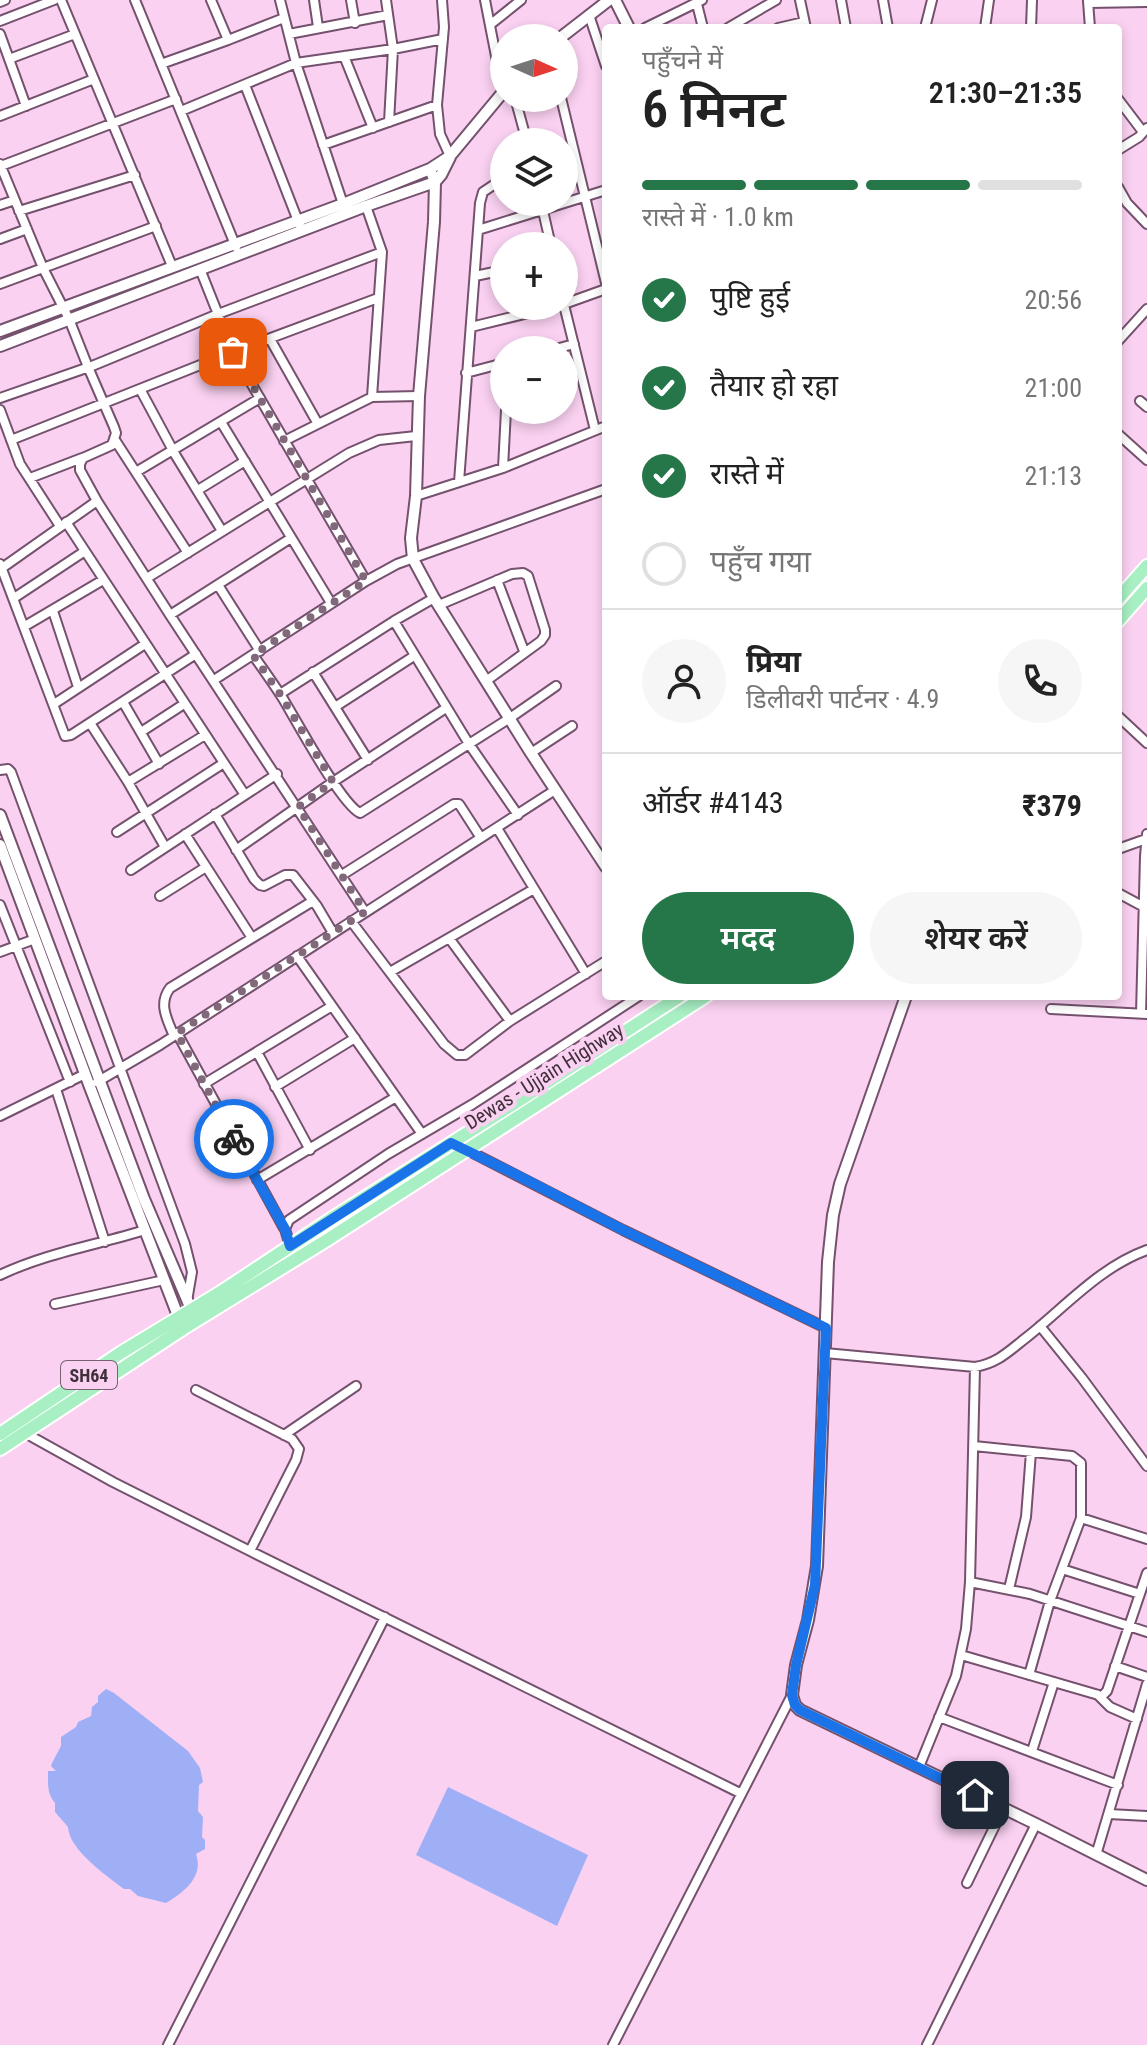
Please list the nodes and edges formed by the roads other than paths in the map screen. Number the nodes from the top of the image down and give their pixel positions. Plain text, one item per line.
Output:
1 (54, 0) edge
2 (61, 0) edge
3 (135, 0) edge
4 (211, 0) edge
5 (280, 0) edge
6 (314, 0) edge
7 (351, 0) edge
8 (386, 0) edge
9 (442, 0) edge
10 (485, 0) edge
11 (521, 0) edge
12 (776, 0) edge
13 (800, 0) edge
14 (841, 0) edge
15 (883, 0) edge
16 (932, 0) edge
17 (989, 0) edge
18 (1032, 0) edge
19 (615, 1) edge
20 (699, 2) edge
21 (1088, 2) edge
22 (1147, 2) edge
23 (388, 15) junction
24 (589, 15) junction
25 (284, 18) junction
26 (0, 21) edge
27 (355, 23) junction
28 (491, 24) joint
29 (578, 24) edge
30 (627, 24) edge
31 (653, 24) edge
32 (702, 24) edge
33 (735, 24) edge
34 (805, 24) edge
35 (845, 24) edge
36 (887, 24) edge
37 (926, 24) edge
38 (986, 24) edge
39 (1031, 24) edge
40 (1090, 24) edge
41 (318, 27) junction
42 (0, 34) edge
43 (75, 34) junction
44 (289, 34) junction
45 (443, 39) junction
46 (228, 40) junction
47 (393, 49) junction
48 (602, 54) edge
49 (344, 56) junction
50 (9, 59) junction
51 (296, 63) junction
52 (161, 64) junction
53 (94, 79) junction
54 (245, 85) junction
55 (176, 99) junction
56 (1122, 104) edge
57 (437, 105) junction
58 (26, 106) junction
59 (490, 108) edge
60 (181, 111) junction
61 (564, 112) edge
62 (0, 116) edge
63 (389, 122) junction
64 (113, 123) junction
65 (373, 128) junction
66 (1143, 132) edge
67 (323, 145) junction
68 (1122, 147) edge
69 (1147, 147) edge
70 (450, 156) junction
71 (0, 165) edge
72 (430, 169) junction
73 (135, 175) junction
74 (435, 182) junction
75 (490, 187) edge
76 (602, 191) edge
77 (585, 196) junction
78 (578, 198) edge
79 (15, 200) junction
80 (343, 204) junction
81 (1122, 204) edge
82 (0, 205) edge
83 (366, 206) junction
84 (19, 211) junction
85 (515, 216) edge
86 (1147, 224) edge
87 (300, 225) junction
88 (156, 226) junction
89 (27, 229) junction
90 (478, 230) junction
91 (0, 239) edge
92 (234, 243) junction
93 (382, 252) junction
94 (239, 254) junction
95 (172, 266) junction
96 (43, 268) junction
97 (200, 269) junction
98 (602, 269) edge
99 (490, 273) edge
100 (475, 276) junction
101 (0, 284) edge
102 (602, 288) edge
103 (378, 298) junction
104 (578, 298) edge
105 (62, 308) junction
106 (1147, 309) edge
107 (218, 314) junction
108 (69, 319) junction
109 (500, 320) edge
110 (471, 327) junction
111 (0, 331) edge
112 (1122, 337) edge
113 (270, 339) junction
114 (0, 346) edge
115 (233, 352) junction
116 (578, 360) edge
117 (88, 367) junction
118 (490, 367) edge
119 (466, 373) junction
120 (140, 389) junction
121 (419, 396) junction
122 (372, 397) junction
123 (0, 398) edge
124 (260, 398) junction
125 (104, 403) junction
126 (0, 410) edge
127 (221, 422) junction
128 (318, 424) junction
129 (505, 424) edge
130 (602, 427) edge
131 (595, 430) junction
132 (416, 436) junction
133 (1122, 438) edge
134 (11, 440) junction
135 (115, 440) junction
136 (284, 441) junction
137 (173, 451) junction
138 (83, 458) junction
139 (1147, 460) edge
140 (245, 461) junction
141 (503, 468) junction
142 (136, 472) junction
143 (30, 478) junction
144 (306, 479) junction
145 (459, 482) junction
146 (198, 490) junction
147 (602, 490) edge
148 (416, 496) junction
149 (97, 501) junction
150 (269, 502) junction
151 (63, 524) junction
152 (222, 531) junction
153 (291, 538) junction
154 (85, 551) junction
155 (188, 553) junction
156 (413, 559) junction
157 (1, 566) edge
158 (1147, 566) edge
159 (147, 578) junction
160 (103, 580) junction
161 (497, 580) junction
162 (366, 581) junction
163 (218, 585) junction
164 (1147, 588) edge
165 (1122, 594) edge
166 (14, 598) junction
167 (436, 602) junction
168 (331, 603) junction
169 (53, 611) junction
170 (170, 615) junction
171 (1122, 616) edge
172 (394, 621) junction
173 (25, 626) junction
174 (145, 644) junction
175 (524, 651) junction
176 (256, 653) junction
177 (196, 654) junction
178 (414, 656) junction
179 (313, 672) junction
180 (165, 675) junction
181 (214, 680) junction
182 (486, 681) junction
183 (556, 686) dead end
184 (78, 687) junction
185 (280, 694) junction
186 (123, 702) junction
187 (54, 704) junction
188 (184, 704) junction
189 (335, 707) junction
190 (446, 708) junction
191 (510, 718) junction
192 (1122, 720) edge
193 (90, 723) junction
194 (572, 726) dead end
195 (141, 732) junction
196 (205, 735) junction
197 (1147, 743) edge
198 (469, 744) junction
199 (531, 753) junction
200 (368, 760) junction
201 (224, 763) junction
202 (159, 764) junction
203 (0, 770) edge
204 (277, 774) junction
205 (128, 782) junction
206 (333, 782) junction
207 (555, 790) junction
208 (245, 795) junction
209 (298, 807) junction
210 (145, 814) junction
211 (215, 814) junction
212 (0, 815) edge
213 (518, 815) junction
214 (497, 828) junction
215 (117, 832) dead end
216 (185, 834) junction
217 (1146, 837) edge
218 (481, 838) junction
219 (0, 845) edge
220 (165, 847) junction
221 (1122, 847) edge
222 (236, 850) junction
223 (602, 861) edge
224 (206, 867) junction
225 (131, 870) dead end
226 (342, 875) junction
227 (534, 889) junction
228 (1122, 895) edge
229 (160, 896) dead end
230 (313, 901) junction
231 (0, 905) edge
232 (1144, 907) junction
233 (365, 912) junction
234 (351, 921) junction
235 (333, 933) junction
236 (252, 938) junction
237 (449, 938) junction
238 (35, 939) junction
239 (17, 946) junction
240 (0, 952) edge
241 (297, 956) junction
242 (602, 964) edge
243 (390, 972) junction
244 (586, 974) junction
245 (633, 1000) edge
246 (674, 1000) edge
247 (694, 1000) edge
248 (905, 1000) edge
249 (332, 1006) junction
250 (1051, 1009) dead end
251 (1144, 1014) edge
252 (510, 1021) junction
253 (176, 1034) junction
254 (355, 1038) junction
255 (257, 1052) junction
256 (120, 1068) junction
257 (85, 1074) junction
258 (101, 1080) junction
259 (70, 1082) junction
260 (204, 1084) junction
261 (90, 1087) junction
262 (275, 1087) junction
263 (56, 1089) junction
264 (396, 1097) junction
265 (0, 1116) edge
266 (422, 1134) junction
267 (451, 1143) junction
268 (310, 1150) junction
269 (465, 1150) junction
270 (257, 1180) junction
271 (285, 1229) junction
272 (145, 1230) junction
273 (105, 1242) junction
274 (290, 1246) junction
275 (1147, 1250) edge
276 (0, 1275) edge
277 (164, 1280) junction
278 (55, 1304) dead end
279 (187, 1316) junction
280 (1040, 1326) junction
281 (826, 1328) junction
282 (825, 1353) junction
283 (131, 1355) junction
284 (975, 1367) junction
285 (356, 1386) dead end
286 (196, 1390) dead end
287 (25, 1433) junction
288 (0, 1434) edge
289 (284, 1435) junction
290 (974, 1446) junction
291 (0, 1449) edge
292 (1031, 1452) junction
293 (1147, 1466) edge
294 (1081, 1518) junction
295 (1147, 1539) edge
296 (250, 1551) junction
297 (1062, 1569) junction
298 (1147, 1573) edge
299 (970, 1582) junction
300 (1009, 1589) junction
301 (1140, 1594) junction
302 (1050, 1601) junction
303 (385, 1617) junction
304 (1129, 1626) junction
305 (1147, 1632) edge
306 (961, 1655) junction
307 (1115, 1666) junction
308 (1029, 1675) junction
309 (1147, 1677) edge
310 (1054, 1682) junction
311 (1147, 1684) edge
312 (792, 1695) junction
313 (1098, 1695) junction
314 (939, 1717) junction
315 (1137, 1719) junction
316 (1032, 1751) junction
317 (919, 1767) junction
318 (1118, 1785) junction
319 (740, 1793) junction
320 (1003, 1809) junction
321 (1109, 1814) junction
322 (1147, 1816) edge
323 (1036, 1824) junction
324 (1096, 1855) junction
325 (1147, 1880) edge
326 (967, 1883) dead end
327 (168, 2045) edge
328 (613, 2045) edge
329 (927, 2045) edge

1 - 26 street
2 - 43 street
3 - 52 street
4 - 46 street
5 - 25 street
6 - 41 street
7 - 27 street
8 - 23 street
9 - 45 street
10 - 28 street
11 - 28 street
12 - 33 street
13 - 34 street
14 - 35 street
15 - 36 street
16 - 37 street
17 - 38 street
18 - 39 street
19 - 24 street
19 - 30 street
20 - 31 street
20 - 32 street
21 - 22 street
21 - 40 street
23 - 27 street
23 - 47 street
24 - 29 street
24 - 48 street
25 - 44 street
25 - 46 street
27 - 41 street
41 - 44 street
42 - 50 street
43 - 50 street
43 - 53 street
44 - 51 street
45 - 47 street
45 - 57 street
46 - 52 street
47 - 49 street
47 - 63 street
49 - 51 street
49 - 65 street
50 - 58 street
51 - 54 street
51 - 67 street
52 - 55 street
53 - 58 street
53 - 64 street
54 - 60 street
54 - 87 street
55 - 60 street
55 - 64 street
56 - 66 street
57 - 63 street
57 - 70 street
58 - 62 street
59 - 70 street
60 - 92 street
61 - 77 street
63 - 65 street
64 - 71 street
64 - 73 street
65 - 67 street
66 - 68 street
66 - 69 street
67 - 80 street
70 - 72 street
70 - 74 street
71 - 79 street
72 - 74 street
72 - 80 street
73 - 84 street
73 - 88 street
74 - 83 street
74 - 121 street
75 - 90 street
76 - 77 street
77 - 78 street
77 - 98 street
79 - 82 street
79 - 84 street
80 - 87 street
81 - 86 street
83 - 87 street
83 - 93 street
84 - 89 street
85 - 90 street
87 - 92 street
87 - 94 street
88 - 95 street
88 - 96 street
89 - 91 street
89 - 96 street
90 - 100 street
92 - 94 street
92 - 95 street
93 - 103 street
93 - 107 street
94 - 97 street
95 - 105 street
96 - 101 street
96 - 105 street
97 - 107 street
97 - 108 street
99 - 100 street
100 - 110 street
102 - 104 street
103 - 113 street
103 - 122 street
105 - 108 street
105 - 111 street
106 - 112 street
107 - 115 street
107 - 117 street
108 - 114 street
108 - 117 street
109 - 110 street
110 - 119 street
113 - 115 street
113 - 128 street
115 - 120 street
115 - 124 street
116 - 131 street
117 - 123 street
117 - 125 street
118 - 119 street
119 - 145 street
120 - 125 street
120 - 137 street
121 - 122 street
121 - 132 street
122 - 128 street
124 - 127 street
124 - 136 street
125 - 134 street
125 - 135 street
126 - 134 street
127 - 137 street
127 - 140 street
128 - 136 street
129 - 141 street
130 - 131 street
131 - 141 street
132 - 144 street
132 - 148 street
133 - 139 street
134 - 143 street
135 - 138 street
135 - 142 street
136 - 144 street
137 - 142 street
137 - 146 street
138 - 143 street
138 - 149 street
140 - 146 street
140 - 150 street
141 - 145 street
142 - 155 street
143 - 151 street
144 - 150 street
144 - 162 street
145 - 148 street
146 - 152 street
147 - 156 street
148 - 156 street
149 - 151 street
149 - 159 street
150 - 152 street
150 - 153 street
151 - 154 street
151 - 157 street
152 - 155 street
153 - 163 street
153 - 168 street
154 - 160 street
154 - 166 street
155 - 159 street
156 - 162 street
156 - 167 street
157 - 166 street
158 - 165 main road
159 - 170 street
160 - 169 street
160 - 174 street
161 - 167 street
161 - 175 street
161 - 175 street
162 - 168 street
163 - 170 street
163 - 176 street
164 - 171 main road
166 - 173 street
167 - 172 street
167 - 182 street
168 - 176 street
169 - 173 street
169 - 184 street
170 - 177 street
172 - 178 street
172 - 179 street
173 - 187 street
174 - 180 street
174 - 184 street
175 - 182 street
176 - 181 street
176 - 185 street
177 - 180 street
177 - 181 street
178 - 189 street
178 - 190 street
179 - 185 street
179 - 189 street
180 - 186 street
180 - 188 street
181 - 204 street
182 - 191 street
183 - 191 street
184 - 187 street
185 - 206 street
186 - 193 street
186 - 195 street
187 - 193 street
188 - 195 street
188 - 196 street
189 - 200 street
190 - 198 street
190 - 200 street
191 - 198 street
191 - 199 street
192 - 197 street
193 - 205 street
194 - 199 street
195 - 202 street
196 - 201 street
196 - 202 street
198 - 206 street
198 - 213 street
199 - 207 street
200 - 206 street
201 - 208 street
201 - 210 street
202 - 205 street
203 - 256 street
204 - 208 street
204 - 209 street
205 - 210 street
206 - 209 street
207 - 213 street
207 - 223 street
208 - 211 street
209 - 222 street
209 - 226 street
210 - 215 street
210 - 220 street
211 - 216 street
211 - 222 street
212 - 258 street
213 - 214 street
214 - 218 street
214 - 227 street
216 - 220 street
216 - 224 street
217 - 221 street
217 - 232 street
218 - 226 street
218 - 233 street
219 - 238 street
220 - 225 street
222 - 230 street
224 - 229 street
224 - 236 street
226 - 233 street
227 - 237 street
227 - 244 street
228 - 232 street
230 - 235 street
230 - 236 street
231 - 239 street
232 - 251 street
233 - 234 street
234 - 235 street
234 - 243 street
235 - 241 street
236 - 253 street
237 - 243 street
237 - 252 street
238 - 239 street
238 - 257 street
239 - 240 street
239 - 259 street
241 - 249 street
241 - 253 street
242 - 244 street
243 - 252 street
244 - 252 street
245 - 266 street
246 - 267 main road, Dewas - Ujjain Highway / SH64
247 - 269 main road, Dewas - Ujjain Highway / SH64
248 - 281 street
249 - 254 street
249 - 255 street
250 - 251 street
253 - 256 street
253 - 260 street
254 - 262 street
254 - 264 street
255 - 260 street
255 - 262 street
256 - 258 street
256 - 279 street
257 - 259 street
257 - 261 street
258 - 261 street
258 - 279 street
259 - 263 street
260 - 270 street
261 - 272 street
262 - 268 street
263 - 265 street
263 - 273 street
264 - 266 street
264 - 268 street
266 - 271 street
267 - 269 street
267 - 274 main road, Dewas - Ujjain Highway / SH64
268 - 270 street
269 - 279 main road, Dewas - Ujjain Highway / SH64
269 - 281 street
270 - 271 street
271 - 274 street
272 - 273 street
272 - 277 street
273 - 276 street
274 - 279 main road, Dewas - Ujjain Highway / SH64
275 - 280 street
277 - 278 street
277 - 279 street
279 - 283 main road, Dewas - Ujjain Highway / SH64
280 - 284 street
280 - 293 street
281 - 282 street
282 - 284 street
282 - 312 street
283 - 287 main road, Dewas - Ujjain Highway / SH64
283 - 288 main road, Dewas - Ujjain Highway / SH64
284 - 290 street
285 - 289 street
286 - 289 street
287 - 291 main road, Dewas - Ujjain Highway / SH64
287 - 296 street
289 - 296 street
290 - 292 street
290 - 299 street
292 - 294 street
292 - 300 street
294 - 295 street
294 - 297 street
296 - 303 street
297 - 301 street
297 - 302 street
298 - 301 street
299 - 300 street
299 - 306 street
300 - 302 street
301 - 304 street
302 - 304 street
302 - 308 street
303 - 319 street
303 - 327 street
304 - 305 street
304 - 307 street
306 - 308 street
306 - 314 street
307 - 309 street
307 - 313 street
308 - 310 street
310 - 313 street
310 - 316 street
311 - 315 street
312 - 317 street
312 - 319 street
313 - 315 street
314 - 316 street
314 - 317 street
315 - 318 street
316 - 318 street
317 - 320 street
318 - 321 street
319 - 328 street
320 - 323 street
320 - 326 street
321 - 322 street
321 - 324 street
323 - 324 street
323 - 329 street
324 - 325 street

